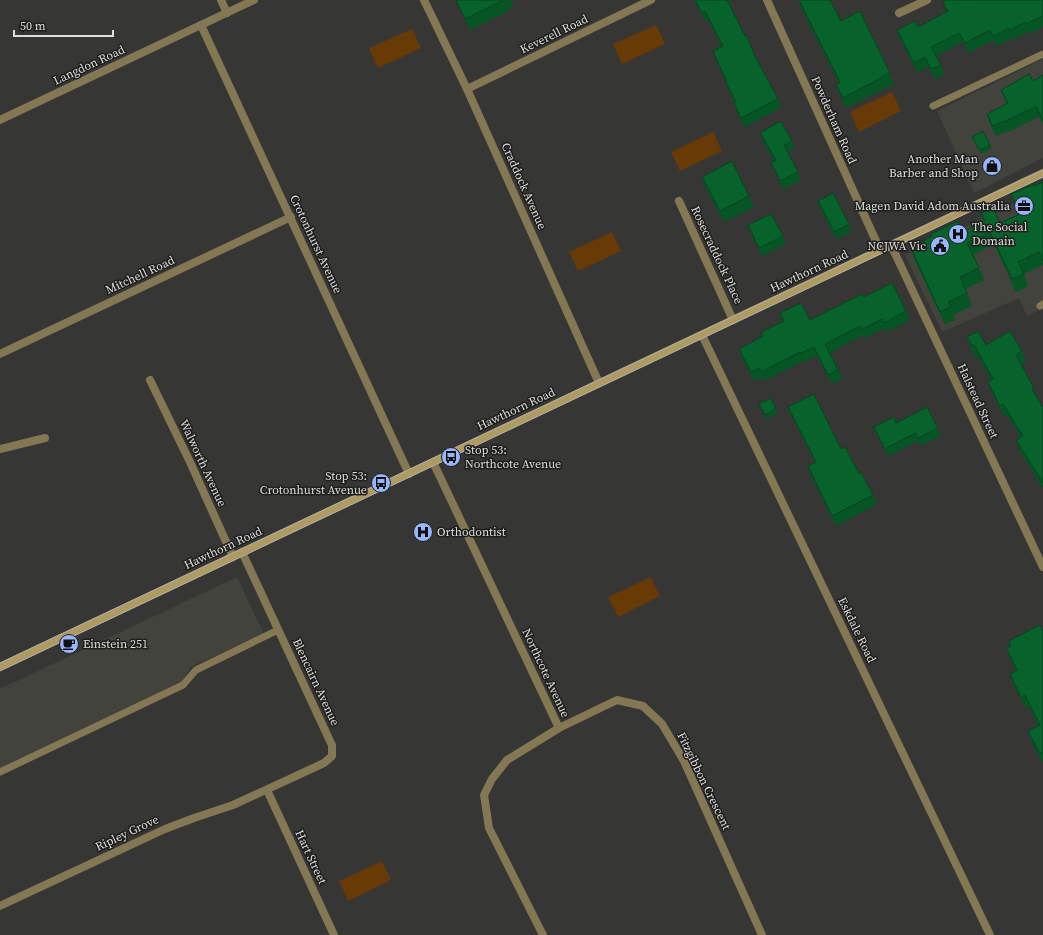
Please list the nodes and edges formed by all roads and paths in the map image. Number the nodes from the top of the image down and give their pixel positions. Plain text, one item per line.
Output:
1 (221, 0) edge
2 (254, 0) edge
3 (424, 0) edge
4 (651, 0) edge
5 (767, 0) edge
6 (927, 0) edge
7 (227, 13) junction
8 (899, 13) dead end
9 (201, 25) junction
10 (1043, 54) edge
11 (467, 89) junction
12 (933, 106) dead end
13 (0, 120) edge
14 (1043, 173) edge
15 (679, 201) dead end
16 (291, 217) junction
17 (891, 245) junction
18 (880, 250) junction
19 (734, 320) junction
20 (702, 335) junction
21 (0, 354) edge
22 (150, 380) dead end
23 (600, 383) junction
24 (45, 438) dead end
25 (0, 449) edge
26 (433, 462) junction
27 (408, 474) junction
28 (242, 552) junction
29 (233, 557) junction
30 (1043, 567) edge
31 (278, 630) junction
32 (0, 667) edge
33 (559, 728) junction
34 (0, 772) edge
35 (267, 790) junction
36 (0, 906) edge
37 (334, 935) edge
38 (543, 935) edge
39 (762, 935) edge
40 (990, 935) edge

1 - 7 street
2 - 7 street, Langdon Road
3 - 11 street, Craddock Avenue
4 - 11 street, Keverell Road
5 - 18 street, Powderham Road
6 - 8 street
7 - 9 street, Langdon Road
9 - 13 street, Langdon Road
9 - 16 street, Crotonhurst Avenue
10 - 12 lane
11 - 23 street, Craddock Avenue
14 - 17 main road, Hawthorn Road
15 - 19 street, Rosecraddock Place
16 - 21 street, Mitchell Road
16 - 27 street, Crotonhurst Avenue
17 - 18 main road, Hawthorn Road
17 - 30 street, Halstead Street
18 - 19 main road, Hawthorn Road
19 - 20 main road, Hawthorn Road
20 - 23 main road, Hawthorn Road
20 - 40 street, Eskdale Road
22 - 29 street, Walworth Avenue
23 - 26 main road, Hawthorn Road
24 - 25 street
26 - 27 main road, Hawthorn Road
26 - 33 street, Northcote Avenue
27 - 28 main road, Hawthorn Road
28 - 29 main road, Hawthorn Road
28 - 31 street, Blencairn Avenue
29 - 32 main road, Hawthorn Road
31 - 34 lane
31 - 35 street, Blencairn Avenue
33 - 38 street, Northcote Avenue
33 - 39 street, Fitzgibbon Crescent
35 - 36 street, Ripley Grove
35 - 37 street, Hart Street

